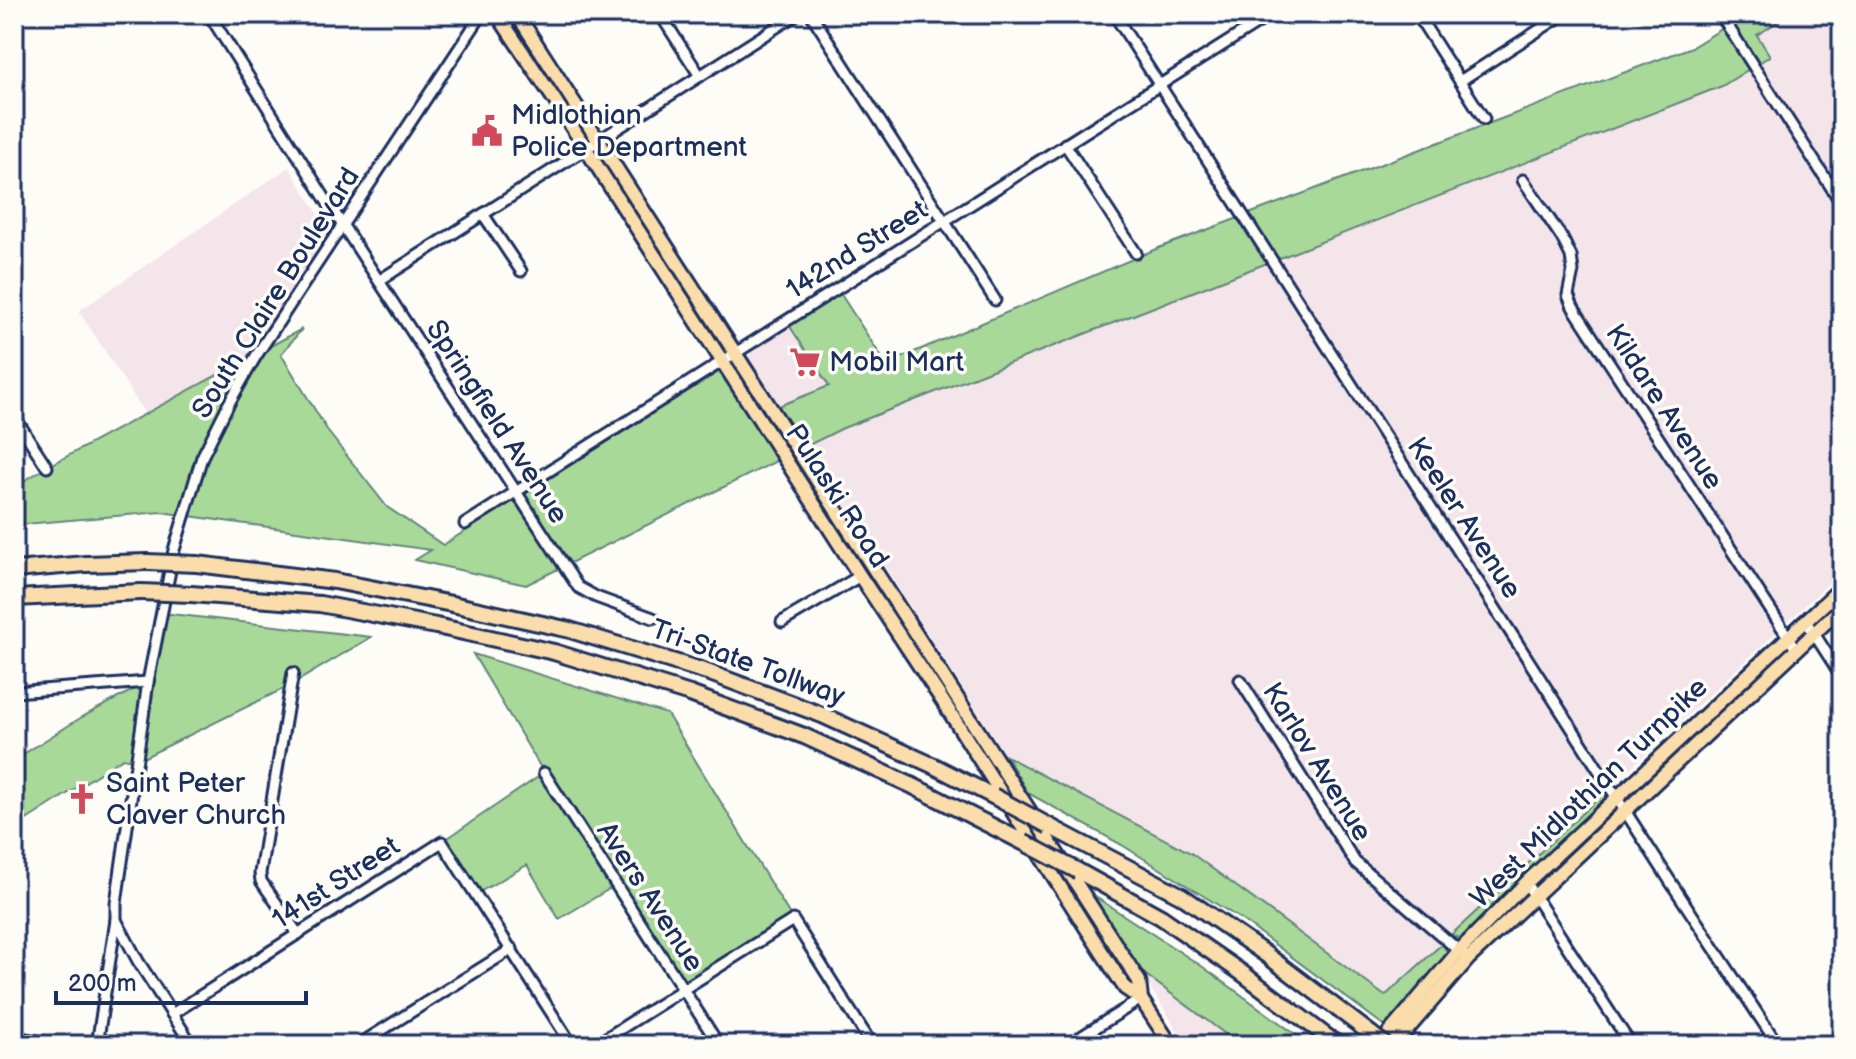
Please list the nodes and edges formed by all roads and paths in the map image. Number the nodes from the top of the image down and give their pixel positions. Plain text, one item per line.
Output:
1 (209, 14) edge
2 (482, 14) edge
3 (497, 14) edge
4 (517, 14) edge
5 (660, 14) edge
6 (797, 14) edge
7 (811, 14) edge
8 (1114, 14) edge
9 (1272, 14) edge
10 (1417, 14) edge
11 (1564, 14) edge
12 (1720, 14) edge
13 (700, 76) junction
14 (1460, 81) junction
15 (1159, 85) junction
16 (1484, 119) dead end
17 (598, 142) junction
18 (1065, 144) junction
19 (586, 149) junction
20 (1523, 180) dead end
21 (1842, 204) edge
22 (483, 214) junction
23 (944, 221) junction
24 (342, 224) junction
25 (1136, 253) dead end
26 (521, 271) dead end
27 (380, 280) junction
28 (995, 300) dead end
29 (736, 353) junction
30 (723, 361) junction
31 (14, 416) edge
32 (47, 467) dead end
33 (516, 492) junction
34 (465, 524) dead end
35 (14, 570) edge
36 (860, 576) junction
37 (1842, 587) edge
38 (14, 598) edge
39 (1842, 607) edge
40 (653, 618) dead end
41 (1806, 621) junction
42 (782, 622) dead end
43 (1814, 633) junction
44 (1788, 637) junction
45 (1796, 649) junction
46 (293, 673) dead end
47 (1842, 677) edge
48 (1240, 680) dead end
49 (148, 682) junction
50 (14, 692) edge
51 (544, 773) dead end
52 (1617, 798) junction
53 (1626, 810) junction
54 (1526, 883) junction
55 (1534, 896) junction
56 (116, 920) junction
57 (298, 934) junction
58 (512, 949) junction
59 (1464, 955) junction
60 (684, 990) junction
61 (1141, 999) junction
62 (172, 1014) junction
63 (14, 1037) edge
64 (1379, 1041) edge
65 (1629, 1044) edge
66 (60, 1045) edge
67 (97, 1045) edge
68 (192, 1045) edge
69 (358, 1045) edge
70 (572, 1045) edge
71 (595, 1045) edge
72 (719, 1045) edge
73 (872, 1045) edge
74 (1068, 1045) edge
75 (1171, 1045) edge
76 (1338, 1045) edge
77 (1394, 1045) edge
78 (1778, 1045) edge

1 - 24 street, Springfield Avenue
2 - 24 street, South Claire Boulevard
3 - 19 main road, Pulaski Road
4 - 17 main road, Pulaski Road
5 - 13 street
6 - 13 street
7 - 23 street
8 - 15 street, Keeler Avenue
9 - 15 street, 142nd Street
10 - 14 street
11 - 14 street
12 - 21 street
13 - 17 street
14 - 16 street
15 - 18 street, 142nd Street
15 - 52 street, Keeler Avenue
17 - 19 street
17 - 29 main road, Pulaski Road
18 - 23 street, 142nd Street
18 - 25 street
19 - 22 street
19 - 30 main road, Pulaski Road
20 - 44 street, Kildare Avenue
22 - 26 street
22 - 27 street
23 - 28 street
23 - 29 street, 142nd Street
24 - 27 street, Springfield Avenue
24 - 49 street, South Claire Boulevard
27 - 33 street, Springfield Avenue
29 - 30 street, 142nd Street
29 - 61 main road, Pulaski Road
30 - 33 street, 142nd Street
30 - 36 main road, Pulaski Road
31 - 32 street
33 - 34 street, 142nd Street
33 - 40 street, Springfield Avenue
35 - 64 highway, Tri-State Tollway, bridge
36 - 42 street
36 - 61 main road, Pulaski Road
37 - 41 main road, West Midlothian Turnpike
38 - 76 highway, Tri-State Tollway, bridge
39 - 43 main road, West Midlothian Turnpike
41 - 43 street
41 - 44 main road, West Midlothian Turnpike
43 - 45 main road, West Midlothian Turnpike
43 - 47 street
44 - 45 street, Kildare Avenue
44 - 52 main road, West Midlothian Turnpike
45 - 53 main road, West Midlothian Turnpike
46 - 57 street
48 - 59 street, Karlov Avenue
49 - 50 street
49 - 56 street, South Claire Boulevard
51 - 60 street, Avers Avenue
52 - 53 street, Keeler Avenue
52 - 54 main road, West Midlothian Turnpike
53 - 55 main road, West Midlothian Turnpike
53 - 78 street, Keeler Avenue
54 - 55 street
54 - 59 main road, West Midlothian Turnpike
55 - 59 main road, West Midlothian Turnpike
55 - 65 street
56 - 62 street
56 - 67 street, South Claire Boulevard
57 - 58 street, 141st Street
57 - 62 street, 141st Street
58 - 69 street
58 - 70 street
59 - 64 main road, West Midlothian Turnpike
59 - 77 main road, West Midlothian Turnpike
60 - 71 street
60 - 72 street, Avers Avenue
60 - 73 street
61 - 74 street
61 - 75 main road, Pulaski Road
62 - 68 street
63 - 66 street

